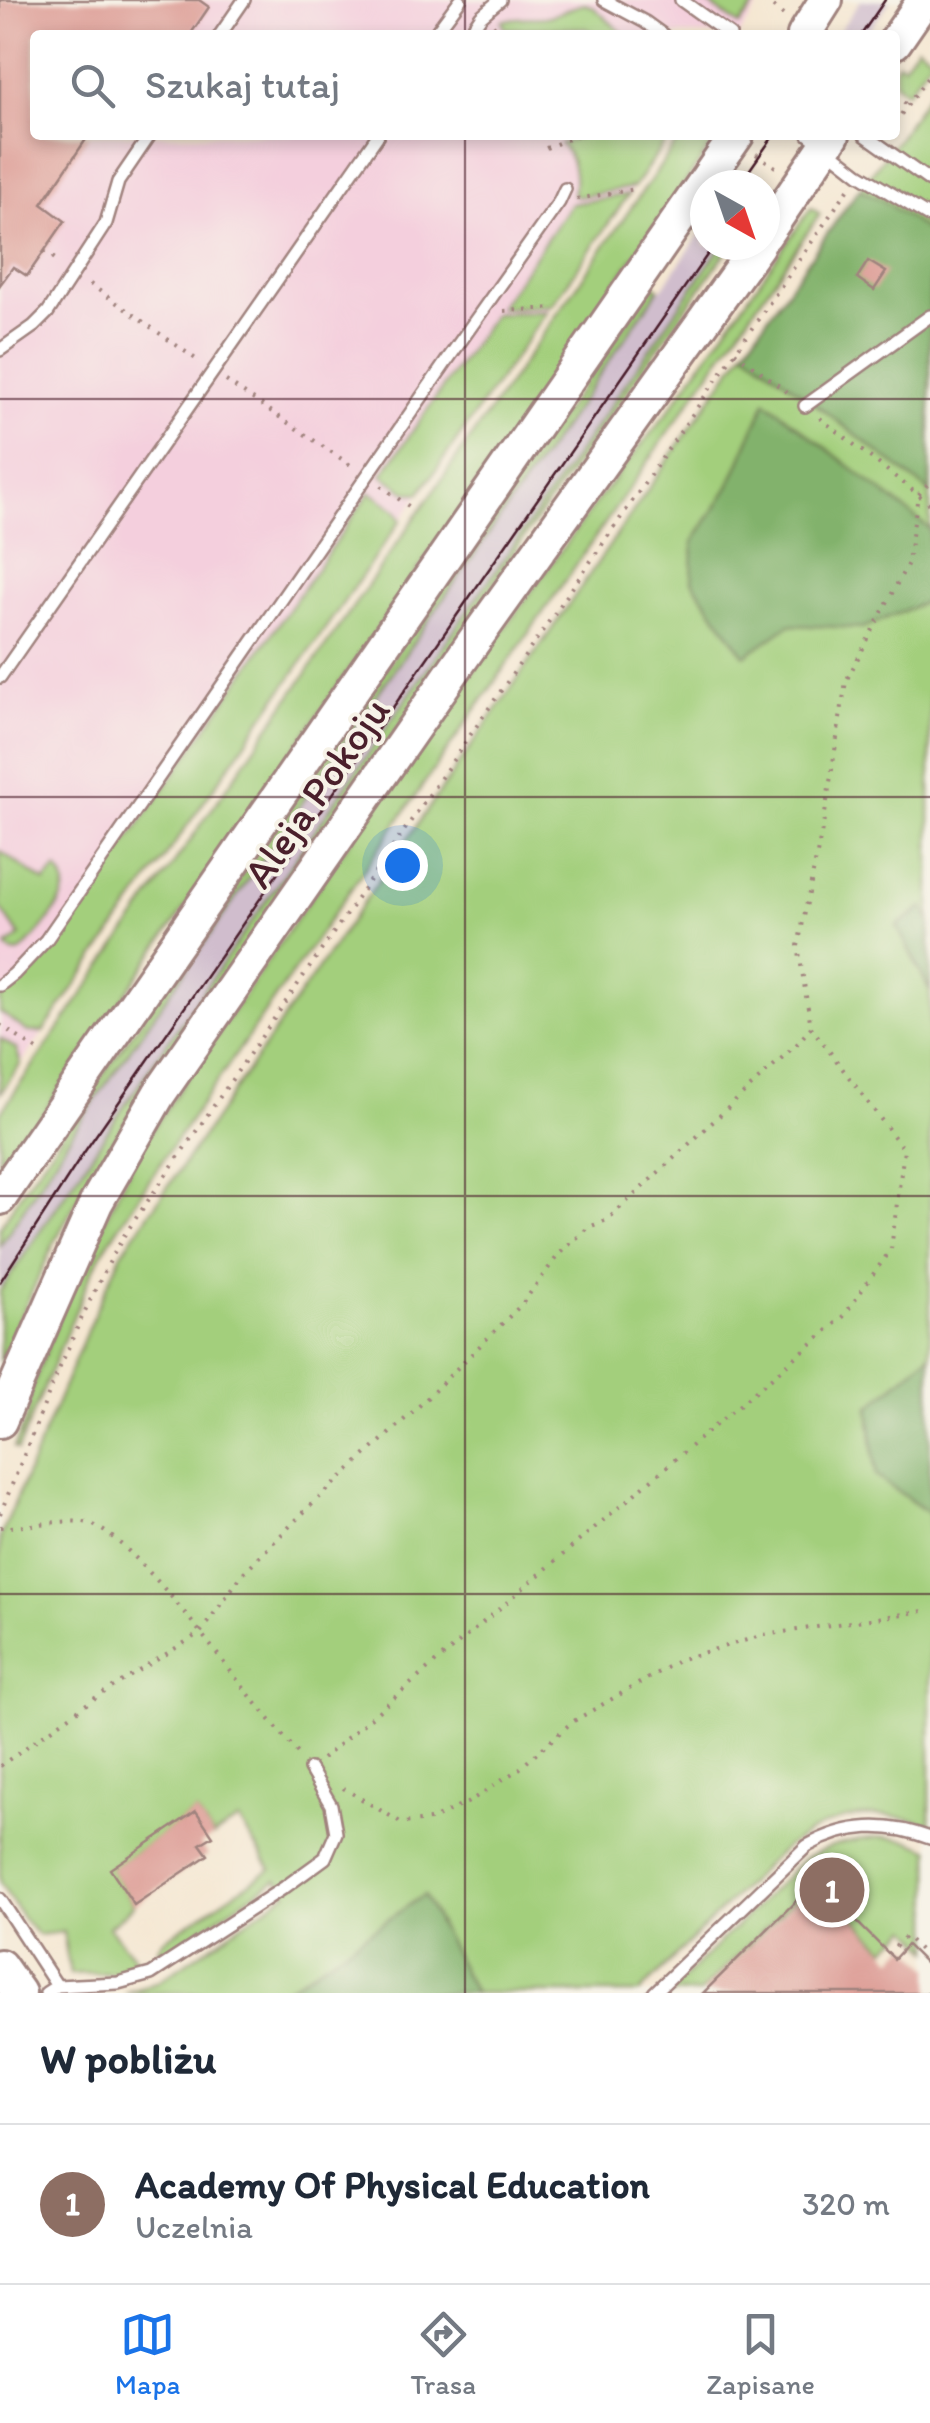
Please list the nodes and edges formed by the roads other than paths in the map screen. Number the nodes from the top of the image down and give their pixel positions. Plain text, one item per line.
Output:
1 (244, 0) edge
2 (460, 0) edge
3 (500, 0) edge
4 (604, 0) edge
5 (681, 0) edge
6 (826, 0) edge
7 (924, 0) edge
8 (223, 30) edge
9 (438, 30) edge
10 (471, 30) edge
11 (656, 30) edge
12 (723, 30) edge
13 (796, 30) edge
14 (900, 35) edge
15 (147, 140) edge
16 (375, 140) edge
17 (737, 140) edge
18 (821, 140) edge
19 (823, 140) edge
20 (871, 140) edge
21 (930, 181) edge
22 (565, 189) dead end
23 (780, 210) edge
24 (930, 217) edge
25 (747, 260) edge
26 (930, 316) edge
27 (0, 350) edge
28 (805, 406) road end
29 (0, 677) edge
30 (0, 985) edge
31 (0, 1198) edge
32 (0, 1421) edge
33 (310, 1769) road end
34 (930, 1838) edge
35 (0, 1899) edge
36 (0, 1966) edge
37 (51, 1990) edge
38 (19, 1993) edge
39 (654, 1993) edge

1 - 8 lane
2 - 9 lane
3 - 10 lane
4 - 11 lane
5 - 12 lane
6 - 13 main road
7 - 14 main road
15 - 27 lane
16 - 29 lane
17 - 31 main road, Aleja Pokoju
18 - 23 main road
19 - 24 lane
20 - 21 lane
22 - 30 lane
25 - 32 main road, Aleja Pokoju
26 - 28 lane
33 - 37 lane
34 - 39 lane
35 - 37 lane
36 - 38 main road

